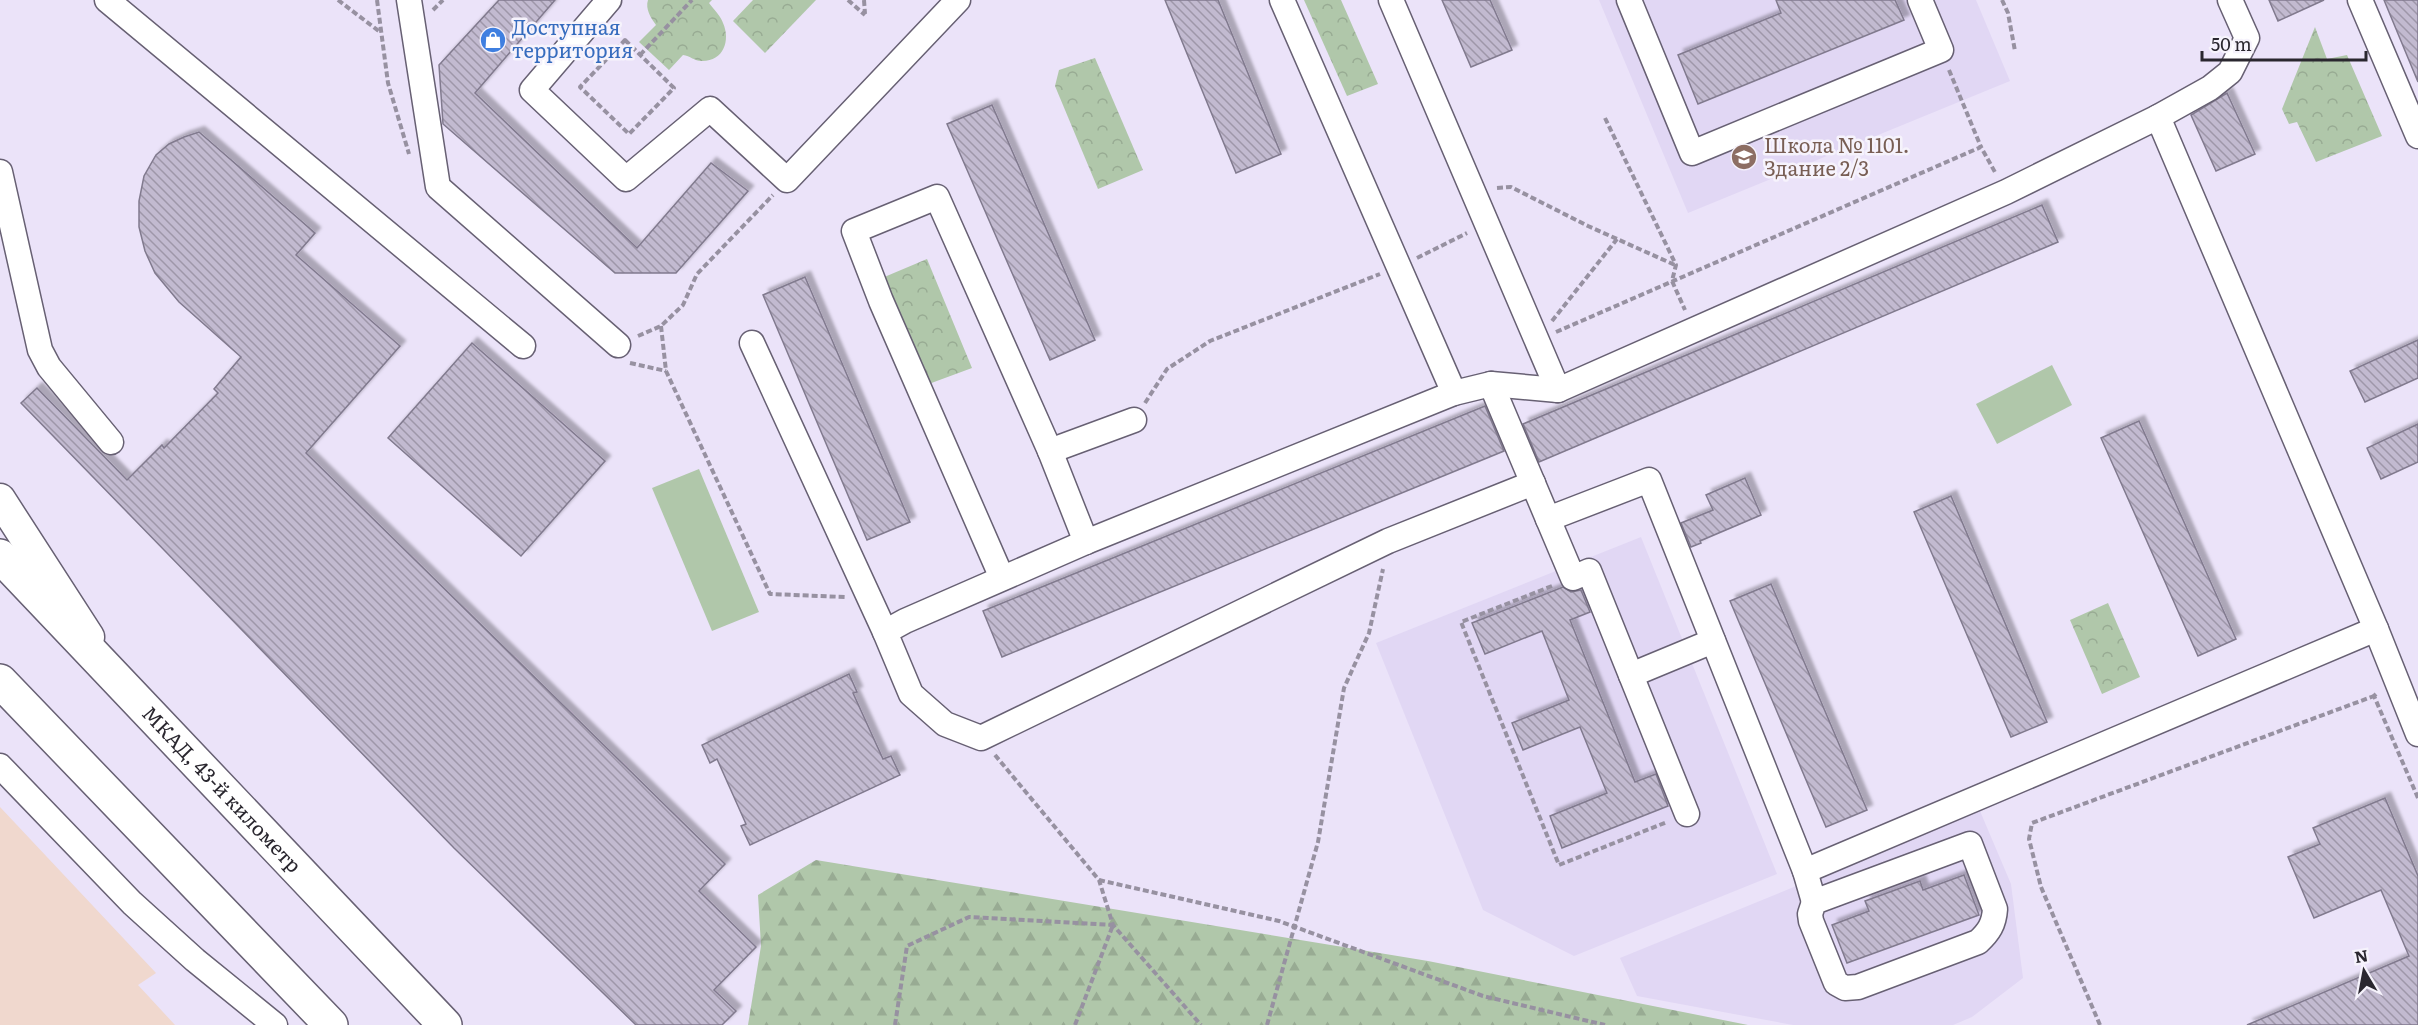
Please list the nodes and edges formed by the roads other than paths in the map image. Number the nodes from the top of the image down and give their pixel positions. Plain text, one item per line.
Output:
1 (106, 0) edge
2 (409, 0) edge
3 (609, 0) edge
4 (958, 0) edge
5 (1282, 0) edge
6 (1391, 0) edge
7 (1629, 0) edge
8 (1920, 0) edge
9 (2230, 0) edge
10 (2360, 0) edge
11 (2158, 117) junction
12 (2418, 136) edge
13 (0, 172) edge
14 (753, 343) dead end
15 (618, 345) road end
16 (523, 346) dead end
17 (1491, 384) junction
18 (1558, 390) junction
19 (1454, 393) junction
20 (1134, 420) road end
21 (111, 442) dead end
22 (1050, 451) junction
23 (1533, 483) junction
24 (0, 500) edge
25 (1548, 519) junction
26 (1086, 542) junction
27 (0, 556) edge
28 (1002, 578) junction
29 (2376, 629) junction
30 (885, 632) junction
31 (1713, 641) junction
32 (1631, 675) junction
33 (117, 680) junction
34 (0, 681) edge
35 (2410, 690) edge
36 (2418, 734) edge
37 (0, 766) edge
38 (1965, 803) junction
39 (1687, 814) road end
40 (1970, 844) junction
41 (1804, 871) junction
42 (1814, 902) junction
43 (275, 1025) edge
44 (331, 1025) edge
45 (445, 1025) edge

1 - 16 street
2 - 15 street
3 - 4 street
5 - 19 street
6 - 18 street
7 - 8 street
9 - 11 street
10 - 12 street
11 - 18 street
11 - 29 street
13 - 21 street
14 - 30 street
17 - 18 street
17 - 19 street
17 - 23 street
19 - 26 street
20 - 22 street
22 - 26 street
22 - 28 street
23 - 25 street
23 - 30 street
24 - 33 main road
25 - 31 street
25 - 32 street
26 - 28 street
27 - 33 highway, МКАД, 43-й километр
28 - 30 street
29 - 35 street
29 - 38 street
31 - 32 street
31 - 41 street
32 - 39 street
33 - 45 highway, МКАД, 43-й километр
34 - 44 highway
35 - 36 street
37 - 43 street
38 - 40 street
38 - 41 street
40 - 42 street
40 - 42 street
41 - 42 street

